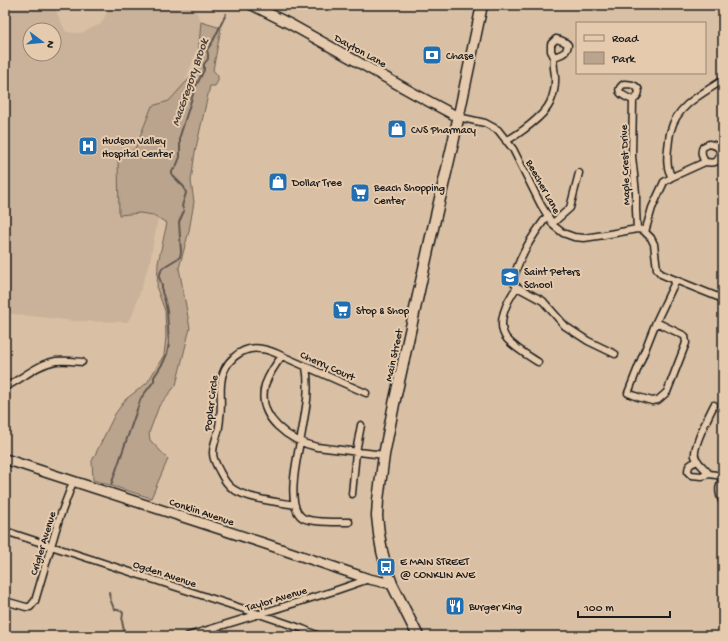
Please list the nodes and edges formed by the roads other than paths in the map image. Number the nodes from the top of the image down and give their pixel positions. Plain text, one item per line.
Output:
1 (252, 5) edge
2 (482, 5) edge
3 (554, 57) dead end
4 (723, 80) edge
5 (633, 100) dead end
6 (458, 118) junction
7 (506, 141) junction
8 (705, 162) dead end
9 (579, 173) dead end
10 (672, 178) junction
11 (548, 215) junction
12 (553, 223) junction
13 (637, 229) junction
14 (645, 232) junction
15 (676, 280) junction
16 (517, 288) junction
17 (723, 299) edge
18 (656, 322) junction
19 (615, 354) dead end
20 (282, 356) junction
21 (82, 362) dead end
22 (538, 362) dead end
23 (306, 366) junction
24 (5, 387) edge
25 (366, 393) dead end
26 (714, 405) dead end
27 (361, 425) dead end
28 (300, 442) junction
29 (356, 452) junction
30 (384, 455) junction
31 (5, 459) edge
32 (698, 461) junction
33 (709, 474) junction
34 (723, 476) edge
35 (73, 482) junction
36 (352, 494) dead end
37 (723, 503) edge
38 (294, 505) junction
39 (349, 522) dead end
40 (5, 531) edge
41 (51, 547) junction
42 (369, 579) junction
43 (392, 584) junction
44 (5, 601) edge
45 (259, 614) junction
46 (188, 636) edge
47 (319, 636) edge
48 (418, 636) edge

1 - 6 street, Dayton Lane
2 - 6 main road, Main Street
3 - 7 street
4 - 10 street
5 - 13 street, Maple Crest Drive
6 - 7 street, Beecher Lane
6 - 30 main road, Main Street
7 - 11 street, Beecher Lane
8 - 10 street
9 - 12 street
10 - 14 street
11 - 12 street, Beecher Lane
11 - 16 street
12 - 13 street, Beecher Lane
13 - 14 street
14 - 15 street
15 - 17 street
15 - 18 street
16 - 19 street
16 - 22 street
18 - 18 street
20 - 23 street, Cherry Court
20 - 28 street
20 - 38 street, Poplar Circle
21 - 24 street
23 - 25 street, Cherry Court
23 - 28 street
26 - 32 street
27 - 29 street
28 - 29 street
28 - 38 street
29 - 30 street
29 - 36 street
30 - 43 main road, Main Street
31 - 35 street, Conklin Avenue
32 - 33 street
32 - 33 street
33 - 34 street
34 - 37 street
35 - 41 street, Crigler Avenue
35 - 42 street, Conklin Avenue
38 - 39 street
40 - 41 street, Ogden Avenue
41 - 44 street, Crigler Avenue
41 - 45 street, Ogden Avenue
42 - 43 street, Conklin Avenue
42 - 45 street, Taylor Avenue
43 - 48 main road, Main Street
45 - 46 street, Taylor Avenue
45 - 47 street, Ogden Avenue

